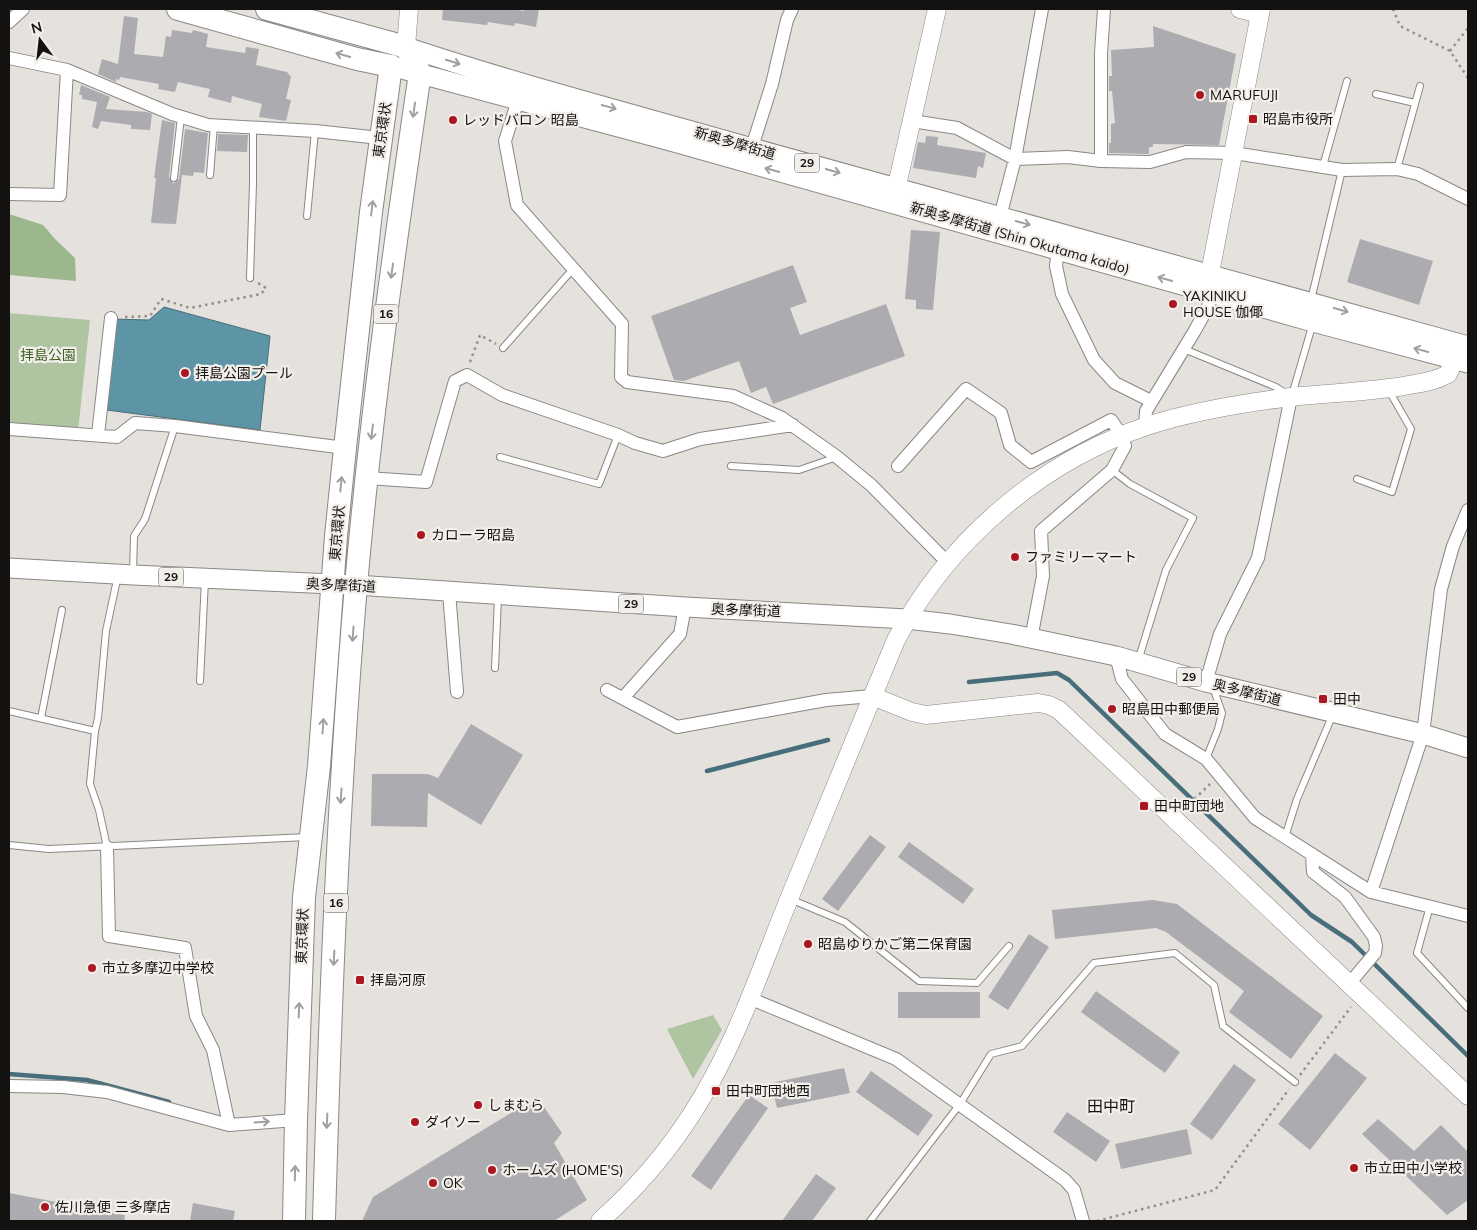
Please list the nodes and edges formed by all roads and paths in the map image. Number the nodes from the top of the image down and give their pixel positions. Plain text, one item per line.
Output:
1 (23, 9) edge
2 (178, 9) edge
3 (267, 9) edge
4 (409, 9) edge
5 (792, 9) edge
6 (937, 9) edge
7 (1042, 9) edge
8 (1104, 9) edge
9 (1240, 9) edge
10 (1393, 9) edge
11 (1260, 12) edge
12 (9, 22) edge
13 (1468, 28) edge
14 (406, 47) junction
15 (1450, 51) junction
16 (9, 58) edge
17 (391, 66) junction
18 (67, 70) junction
19 (420, 73) junction
20 (1468, 78) edge
21 (1346, 81) dead end
22 (1420, 86) dead end
23 (1376, 94) dead end
24 (518, 100) junction
25 (1415, 103) junction
26 (181, 116) junction
27 (912, 121) junction
28 (214, 125) junction
29 (253, 128) junction
30 (315, 131) junction
31 (380, 138) junction
32 (752, 147) junction
33 (1234, 153) junction
34 (1015, 159) junction
35 (1101, 161) junction
36 (1323, 166) junction
37 (1397, 169) junction
38 (1342, 170) junction
39 (210, 175) dead end
40 (174, 178) dead end
41 (9, 194) edge
42 (895, 196) junction
43 (1468, 199) edge
44 (308, 216) dead end
45 (1000, 217) junction
46 (1058, 250) junction
47 (573, 269) junction
48 (1210, 273) junction
49 (250, 278) joint
50 (1212, 292) junction
51 (1311, 302) junction
52 (110, 318) joint
53 (1313, 322) junction
54 (1468, 346) edge
55 (504, 348) joint
56 (1184, 349) junction
57 (1461, 361) edge
58 (467, 375) junction
59 (1388, 389) junction
60 (1291, 397) junction
61 (1151, 401) junction
62 (793, 425) junction
63 (174, 426) junction
64 (1145, 426) junction
65 (9, 429) edge
66 (98, 434) junction
67 (618, 435) junction
68 (1122, 436) junction
69 (345, 448) junction
70 (500, 457) dead end
71 (837, 457) junction
72 (731, 466) dead end
73 (898, 466) dead end
74 (1112, 470) junction
75 (366, 478) junction
76 (1357, 479) dead end
77 (1468, 510) edge
78 (948, 563) junction
79 (9, 568) edge
80 (125, 575) junction
81 (205, 579) junction
82 (332, 585) junction
83 (356, 585) junction
84 (449, 592) junction
85 (498, 595) junction
86 (685, 607) junction
87 (62, 610) dead end
88 (907, 619) junction
89 (1031, 639) junction
90 (1116, 656) junction
91 (1137, 662) junction
92 (495, 668) dead end
93 (200, 681) dead end
94 (1208, 682) junction
95 (607, 690) dead end
96 (457, 692) dead end
97 (872, 696) junction
98 (623, 698) junction
99 (9, 711) edge
100 (1333, 713) junction
101 (41, 718) junction
102 (95, 731) junction
103 (1423, 734) junction
104 (1468, 748) edge
105 (1206, 759) junction
106 (1201, 792) dead end
107 (1187, 806) dead end
108 (1285, 836) junction
109 (311, 837) junction
110 (9, 845) edge
111 (107, 847) junction
112 (1312, 854) junction
113 (1371, 892) junction
114 (789, 899) junction
115 (1430, 906) junction
116 (1468, 916) edge
117 (1009, 946) dead end
118 (1355, 989) junction
119 (749, 998) junction
120 (1468, 1008) edge
121 (1295, 1082) junction
122 (9, 1086) edge
123 (1468, 1096) edge
124 (960, 1104) junction
125 (296, 1120) junction
126 (229, 1125) junction
127 (294, 1221) edge
128 (324, 1221) edge
129 (600, 1221) edge
130 (870, 1221) edge
131 (1082, 1221) edge
132 (1095, 1221) edge

1 - 12 street
17 -> 2 highway
3 - 14 highway
4 - 14 street
5 - 32 street
6 - 27 street
7 - 34 street
8 - 35 street
9 - 11 street
10 - 15 path
11 - 33 street
13 - 15 path
14 - 17 highway
14 - 19 highway
14 -> 32 main road, 新奥多摩街道 / 29
15 - 20 path
16 - 18 street
17 - 19 main road, 29
17 - 31 highway, 東京環状 / 16
18 - 26 street
18 - 41 street
19 - 24 main road, 29
19 -> 75 highway, 東京環状 / 16
21 - 36 lane
22 - 25 lane
23 - 25 lane
42 -> 24 main road, 新奥多摩街道 (Shin Okutama kaido) / 29
24 - 47 street
25 - 37 lane
26 - 28 street
26 - 40 lane
27 - 34 street
27 - 42 street
28 - 29 street
28 - 39 lane
29 - 30 street
29 - 49 lane
30 - 31 street
30 - 44 lane
69 -> 31 highway, 東京環状 / 16
32 -> 42 main road, 新奥多摩街道 / 29
33 - 35 street
33 - 36 street
33 - 48 street
34 - 35 street
34 - 45 street
36 - 38 street
37 - 38 street
37 - 43 street
38 - 51 lane
42 - 45 main road, 新奥多摩街道 / 29
42 - 46 main road, 新奥多摩街道 (Shin Okutama kaido) / 29
45 -> 48 main road, 新奥多摩街道 / 29
50 -> 46 main road, 新奥多摩街道 (Shin Okutama kaido) / 29
46 - 61 street
47 - 55 lane
47 - 62 street
48 - 50 street
48 - 51 main road, 29
49 - 52 path
50 - 53 main road, 新奥多摩街道 (Shin Okutama kaido) / 29
50 - 56 street
51 -> 54 main road, 29
52 - 66 street
57 -> 53 main road, 新奥多摩街道 (Shin Okutama kaido) / 29
53 - 60 lane
55 - 58 path
56 - 60 lane
56 - 61 street
57 - 59 street
58 - 67 street
58 - 75 street
59 - 60 street
59 - 76 lane
60 - 64 street
60 - 94 street
61 - 64 street
62 - 67 street
62 - 71 street
63 - 66 street
63 - 69 street
63 - 80 lane
64 - 68 street
65 - 66 street
67 - 70 lane
68 - 73 street
68 - 74 street
68 - 78 street
82 -> 69 highway, 東京環状 / 16
71 - 72 lane
71 - 78 street
74 - 89 street
74 - 91 lane
75 - 83 highway, 東京環状 / 16
77 - 103 street
78 - 88 street
79 - 80 main road, 奥多摩街道 / 29
80 - 81 main road, 奥多摩街道 / 29
80 - 102 lane
81 - 82 main road, 奥多摩街道 / 29
81 - 93 lane
82 - 83 main road, 奥多摩街道 / 29
109 -> 82 highway, 東京環状 / 16
83 - 84 main road, 奥多摩街道 / 29
83 -> 128 highway, 東京環状 / 16
84 - 85 main road, 奥多摩街道 / 29
84 - 96 street
85 - 86 main road, 奥多摩街道 / 29
85 - 92 lane
86 - 88 main road, 奥多摩街道 / 29
86 - 98 street
87 - 101 lane
88 - 89 main road, 奥多摩街道 / 29
88 - 97 street
89 - 90 main road, 奥多摩街道 / 29
90 - 91 main road, 奥多摩街道 / 29
90 - 105 street
91 - 94 main road, 奥多摩街道 / 29
94 - 100 main road, 奥多摩街道 / 29
94 - 105 lane
95 - 98 street
97 - 98 street
97 - 114 street
97 - 118 street
99 - 101 lane
100 - 103 main road, 奥多摩街道 / 29
100 - 108 lane
101 - 102 lane
102 - 111 lane
103 - 104 main road, 奥多摩街道 / 29
103 - 113 street
105 - 108 street
106 - 107 path
108 - 112 street
109 - 111 lane
125 -> 109 highway, 東京環状 / 16
110 - 111 lane
111 - 126 street
112 - 113 street
112 - 118 street
113 - 115 street
114 - 117 lane
114 - 119 street
115 - 116 street
115 - 120 lane
118 - 121 path
118 - 123 street
119 - 124 street
119 - 129 street
121 - 124 lane
121 - 132 path
122 - 126 street
124 - 130 lane
124 - 131 street
126 -> 125 street
127 -> 125 highway, 東京環状 / 16

